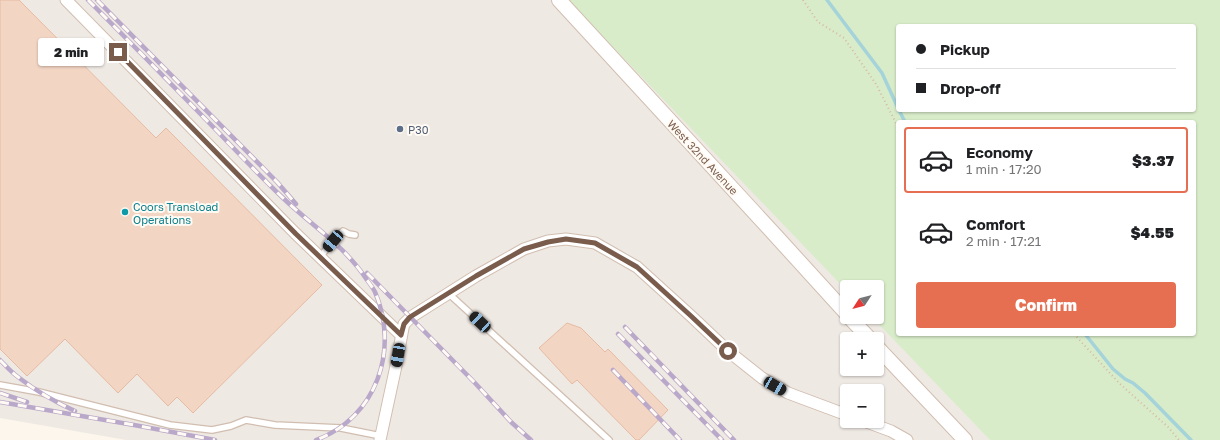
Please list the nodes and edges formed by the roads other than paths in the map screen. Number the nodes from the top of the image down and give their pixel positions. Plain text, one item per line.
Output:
1 (66, 0) edge
2 (559, 0) edge
3 (355, 235) dead end
4 (320, 257) junction
5 (448, 293) junction
6 (840, 306) edge
7 (856, 324) edge
8 (863, 332) edge
9 (401, 335) junction
10 (884, 354) edge
11 (0, 385) edge
12 (840, 412) edge
13 (883, 428) edge
14 (381, 438) edge
15 (609, 440) edge
16 (907, 440) edge
17 (965, 440) edge

1 - 4 street
2 - 6 street, West 32nd Avenue
3 - 4 lane
4 - 9 street
5 - 9 street
5 - 12 street
5 - 15 lane
7 - 8 street
9 - 14 street
10 - 17 street
11 - 14 lane
13 - 16 street

